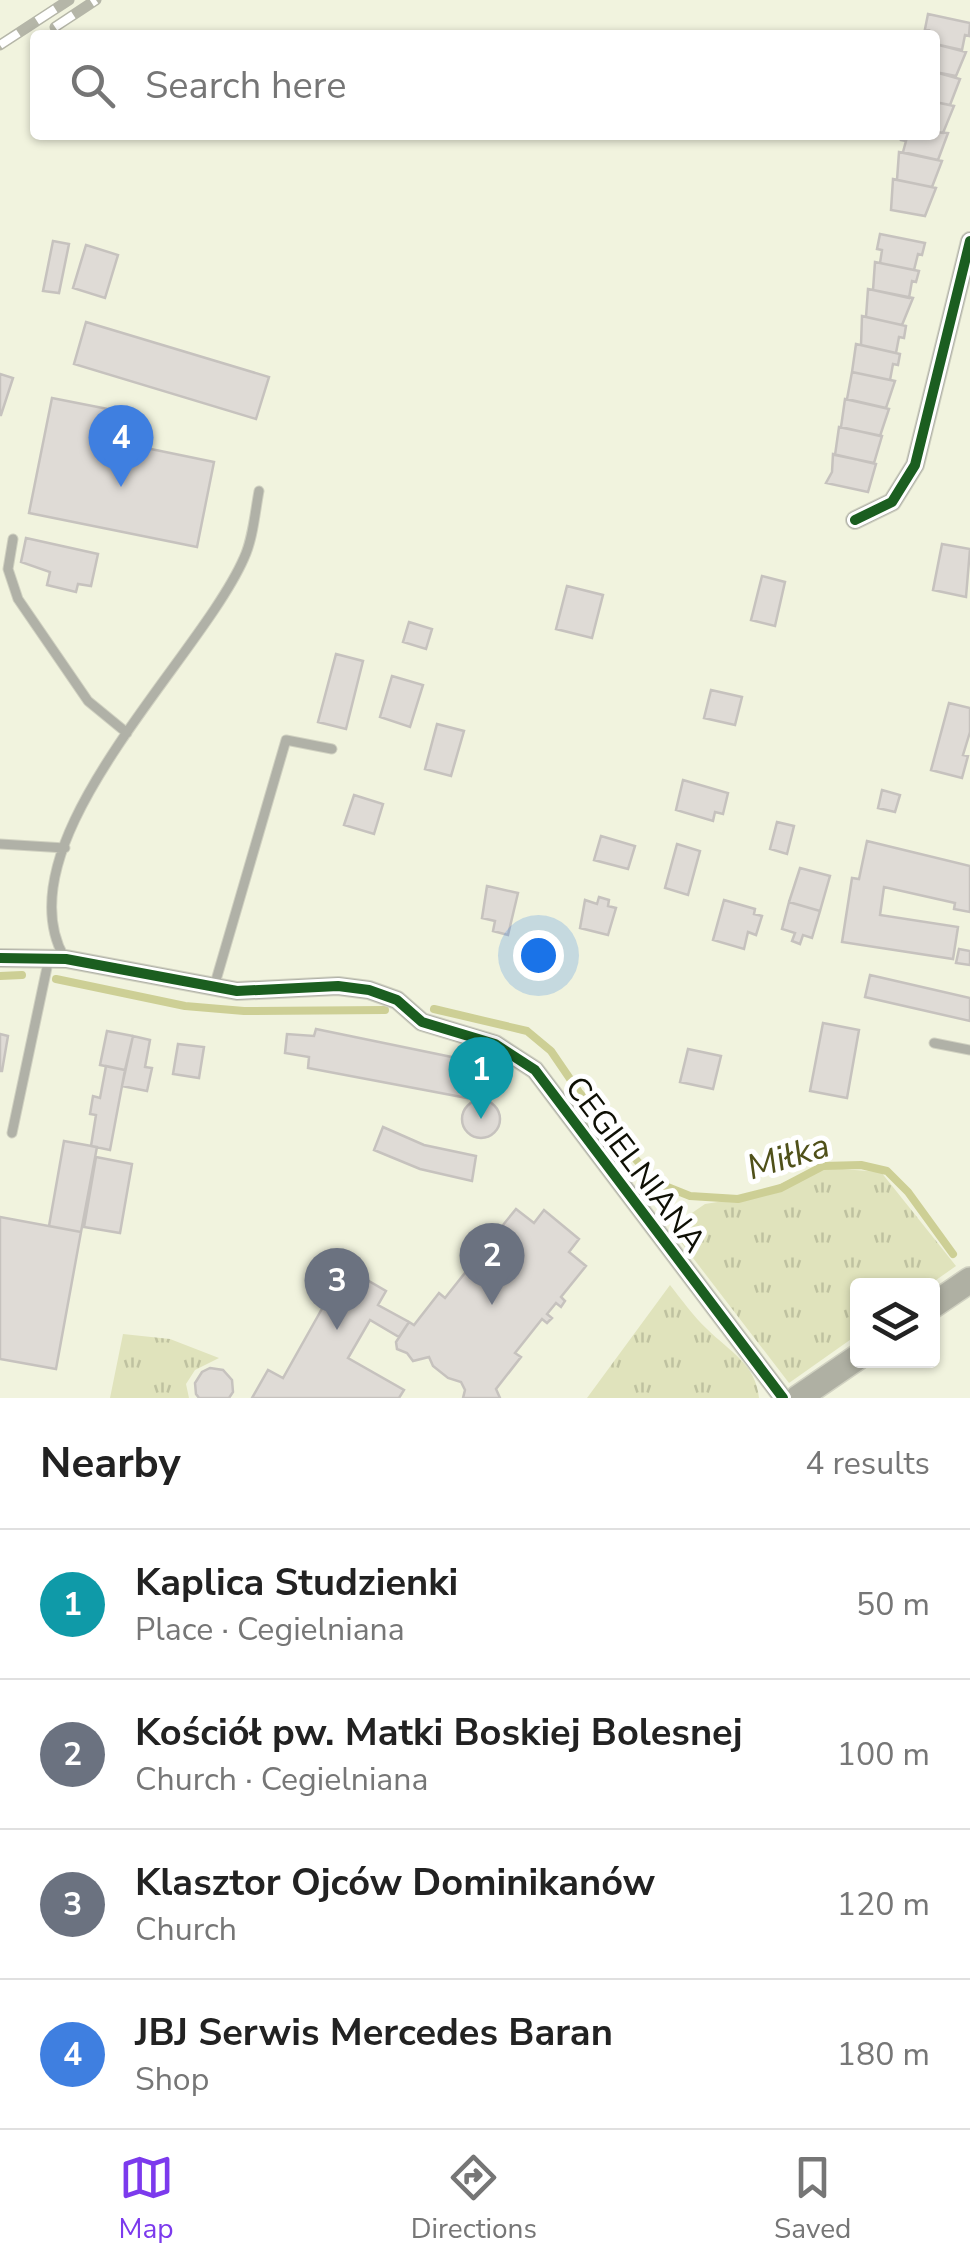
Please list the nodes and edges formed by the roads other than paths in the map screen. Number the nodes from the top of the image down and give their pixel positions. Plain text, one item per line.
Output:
1 (970, 241) edge
2 (259, 491) dead end
3 (854, 520) dead end
4 (13, 539) dead end
5 (127, 733) junction
6 (332, 750) dead end
7 (0, 844) edge
8 (65, 848) junction
9 (0, 958) edge
10 (57, 959) junction
11 (214, 987) junction
12 (934, 1043) dead end
13 (970, 1050) edge
14 (12, 1133) dead end
15 (970, 1280) edge
16 (940, 1301) edge
17 (850, 1362) edge
18 (783, 1398) edge
19 (798, 1398) edge

1 - 3 street
2 - 5 lane
4 - 5 lane
5 - 8 lane
6 - 11 lane
7 - 8 lane
8 - 10 lane
9 - 10 street, CEGIELNIANA
10 - 11 street, CEGIELNIANA
10 - 14 lane
11 - 18 street, CEGIELNIANA
12 - 13 lane
15 - 16 main road
17 - 19 main road

